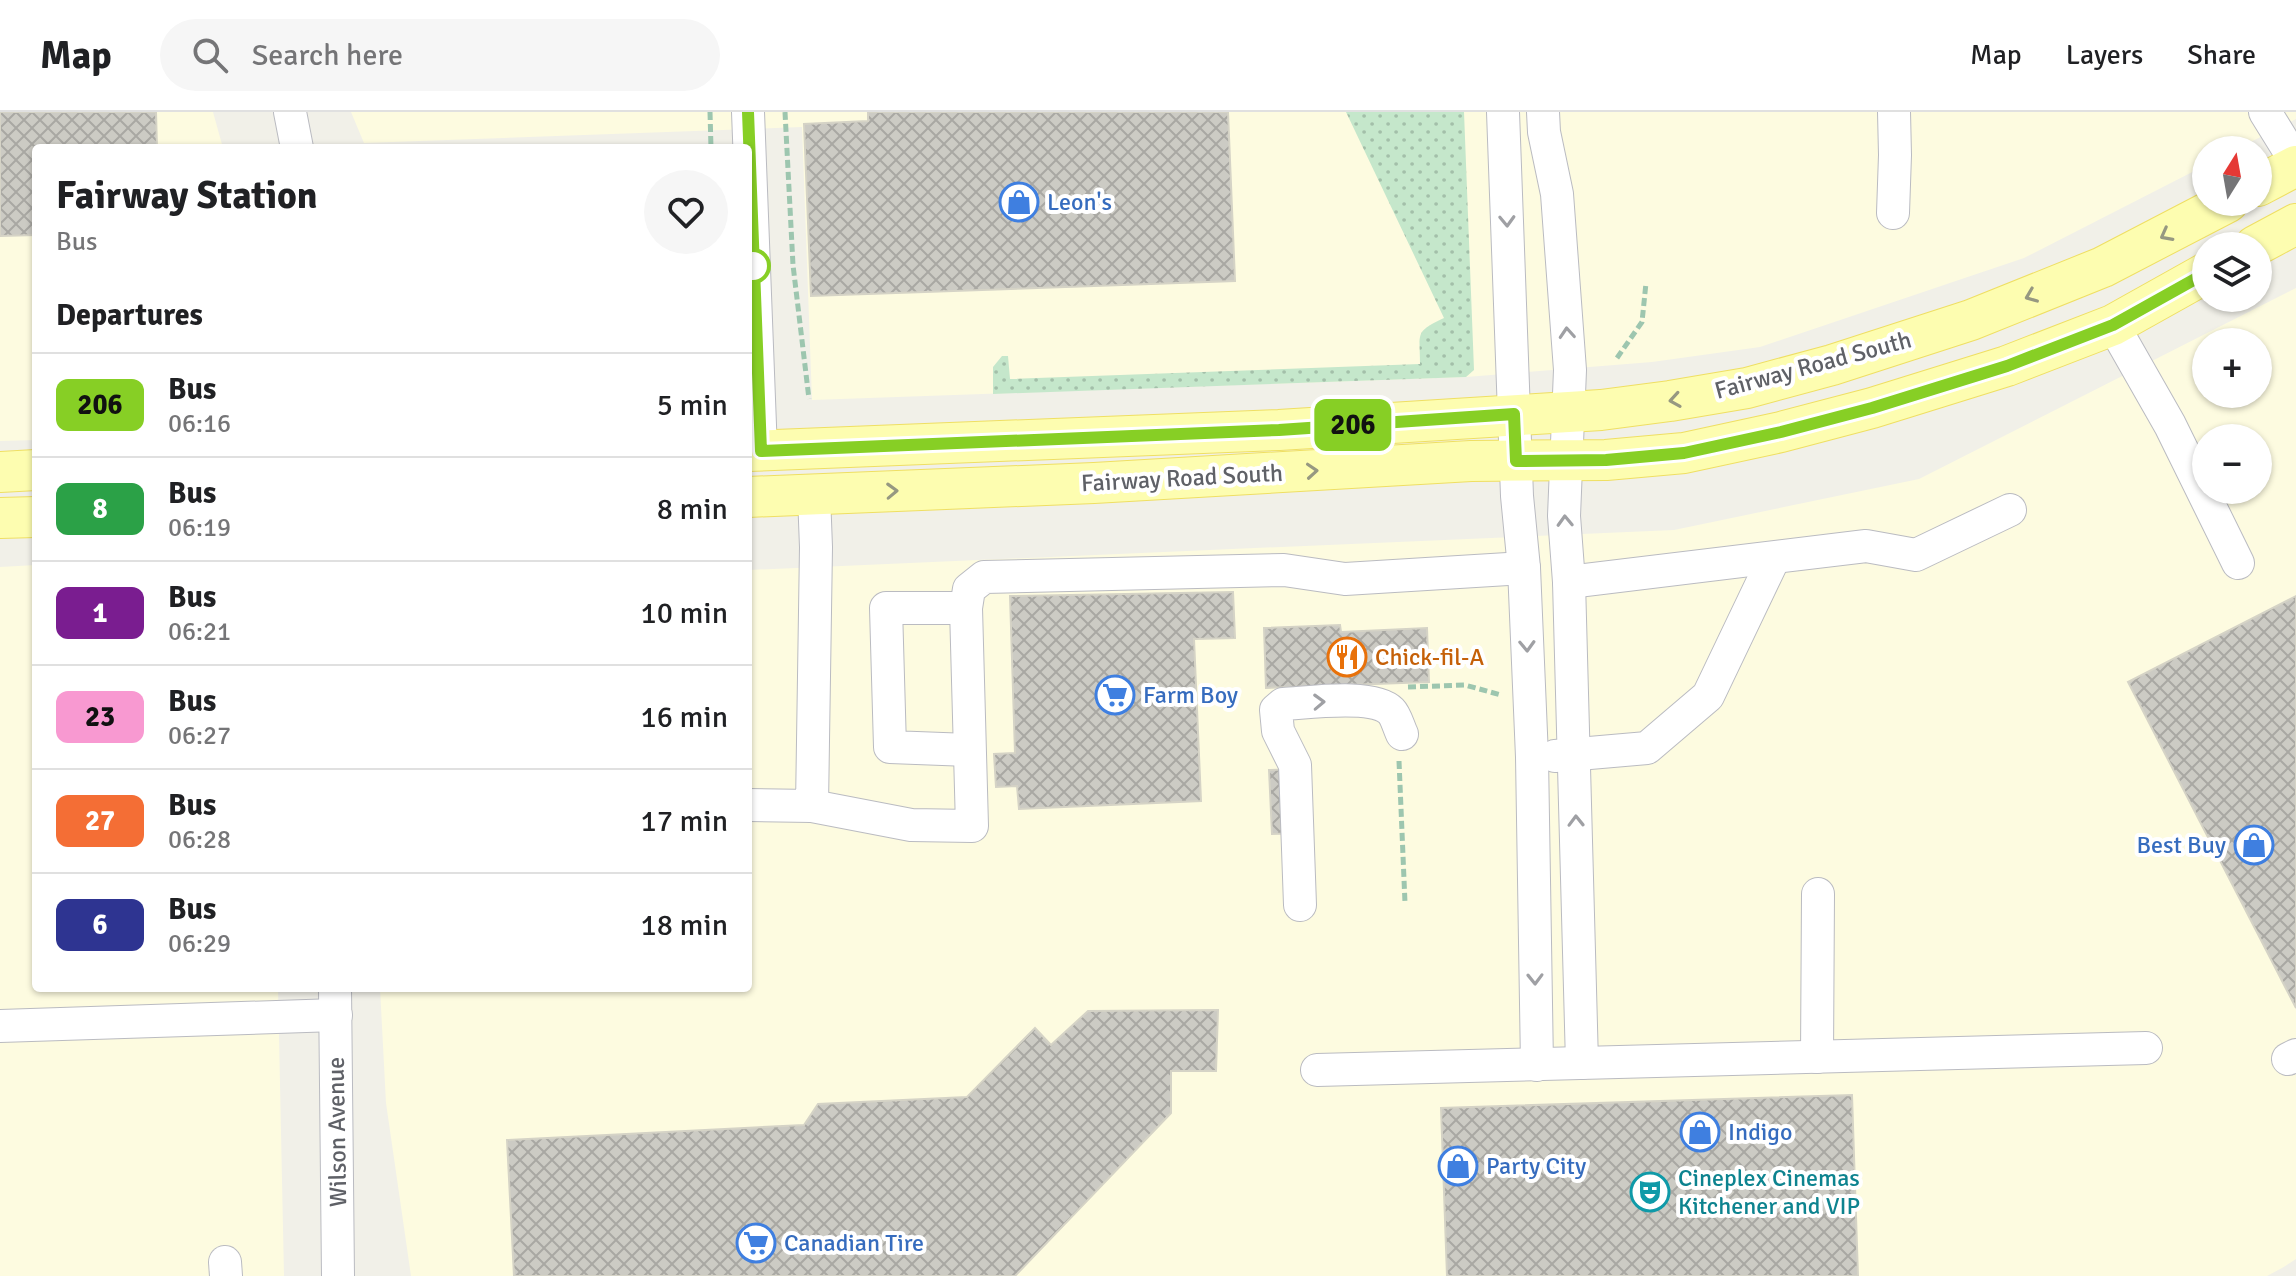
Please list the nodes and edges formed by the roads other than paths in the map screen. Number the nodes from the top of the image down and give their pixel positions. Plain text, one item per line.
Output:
1 (290, 112) edge
2 (748, 112) edge
3 (1503, 112) edge
4 (1543, 112) edge
5 (1894, 112) edge
6 (2265, 112) edge
7 (296, 144) edge
8 (749, 144) edge
9 (2296, 164) edge
10 (2272, 178) edge
11 (1893, 213) dead end
12 (2201, 216) edge
13 (2296, 224) edge
14 (2272, 237) edge
15 (2192, 281) edge
16 (752, 306) edge
17 (2113, 325) junction
18 (1569, 411) junction
19 (1514, 414) junction
20 (755, 451) edge
21 (1567, 460) junction
22 (1516, 461) junction
23 (32, 470) edge
24 (0, 472) edge
25 (814, 495) junction
26 (752, 497) edge
27 (2010, 510) dead end
28 (32, 517) edge
29 (0, 518) edge
30 (1774, 558) junction
31 (2238, 563) dead end
32 (1524, 568) junction
33 (1569, 582) junction
34 (966, 608) junction
35 (1402, 734) dead end
36 (969, 750) junction
37 (1574, 756) junction
38 (1532, 757) junction
39 (752, 805) edge
40 (812, 806) junction
41 (1818, 894) dead end
42 (1291, 906) dead end
43 (336, 1001) edge
44 (0, 1026) edge
45 (2146, 1048) dead end
46 (1817, 1057) junction
47 (1582, 1063) junction
48 (1537, 1065) junction
49 (1317, 1070) dead end
50 (338, 1276) edge

1 - 7 street
2 - 8 street
3 -> 19 street
18 -> 4 street
5 - 11 street
6 - 9 street
9 - 10 main road
12 -> 18 main road, Fairway Road South
13 - 14 main road
15 - 17 main road, Fairway Road South
16 - 20 street
17 - 21 main road, Fairway Road South
17 - 31 street
18 - 19 main road, Fairway Road South
18 - 21 street
19 - 20 main road, Fairway Road South
19 - 22 street
21 - 22 main road, Fairway Road South
33 -> 21 street
25 -> 22 main road, Fairway Road South
22 - 32 street
23 - 24 main road
25 - 26 main road, Fairway Road South
25 - 40 street
27 - 30 street
28 - 29 main road
30 - 33 street
30 - 37 street
32 - 34 street
32 -> 38 street
33 - 37 street
34 - 36 street
34 - 36 street
42 -> 35 street
36 - 40 street
37 - 38 street
47 -> 37 street
38 -> 48 street
39 - 40 street
41 - 46 street
43 - 44 street
43 - 50 street, Wilson Avenue
45 - 46 street
46 - 47 street
47 - 48 street
48 - 49 street

